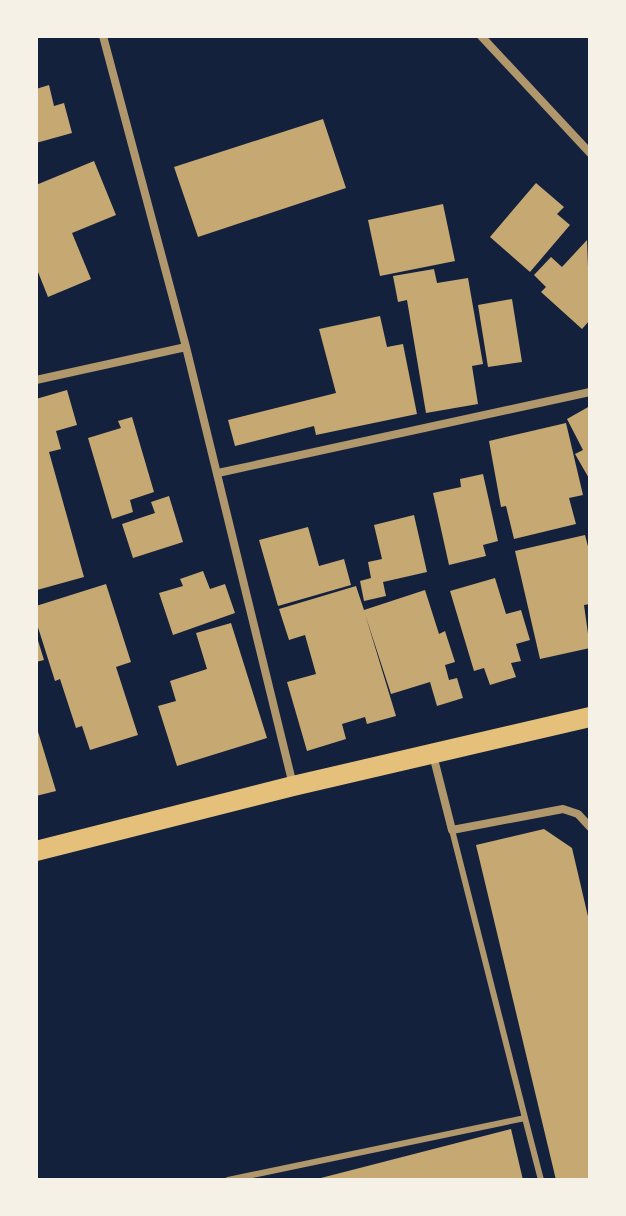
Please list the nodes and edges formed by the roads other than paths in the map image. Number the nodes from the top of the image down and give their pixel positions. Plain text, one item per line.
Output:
1 (103, 36) edge
2 (481, 36) edge
3 (590, 153) edge
4 (186, 347) junction
5 (36, 380) edge
6 (590, 392) edge
7 (218, 473) junction
8 (590, 717) edge
9 (432, 753) junction
10 (293, 786) junction
11 (590, 827) edge
12 (452, 830) junction
13 (36, 851) edge
14 (525, 1118) junction
15 (244, 1179) edge
16 (228, 1180) edge
17 (541, 1180) edge

1 - 4 street
2 - 3 street
4 - 5 street
4 - 7 street
6 - 7 street
7 - 10 street
8 - 9 main road
9 - 10 main road
9 - 12 street
10 - 13 main road
11 - 12 street
12 - 14 lane
14 - 15 lane
14 - 17 lane
15 - 16 lane

